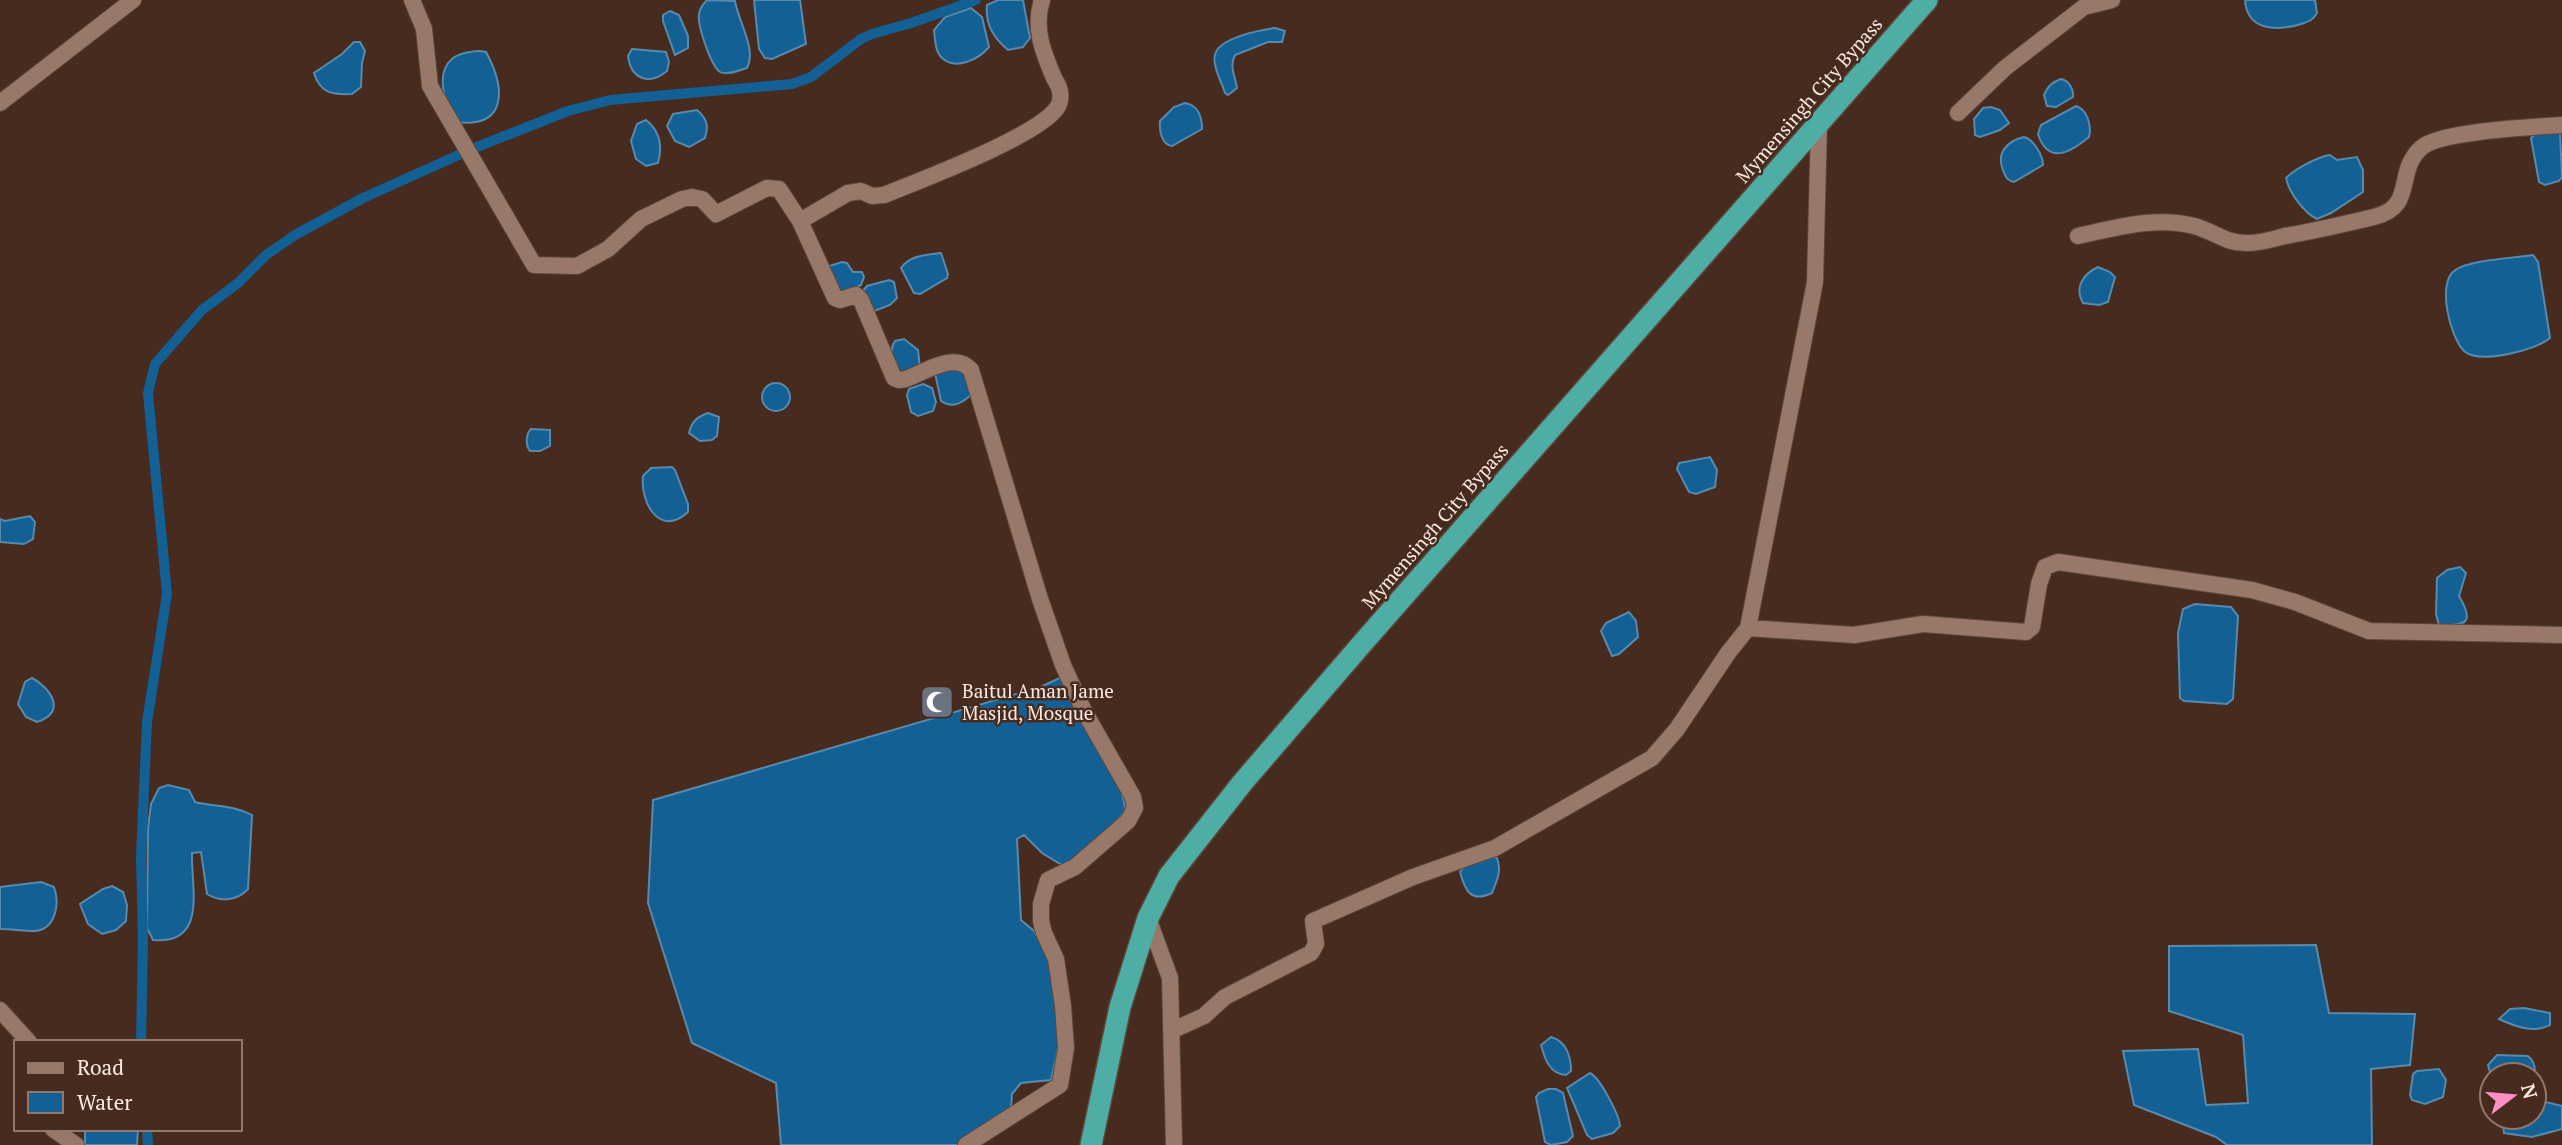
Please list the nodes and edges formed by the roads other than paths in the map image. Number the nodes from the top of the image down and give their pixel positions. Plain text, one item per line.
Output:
1 (133, 0) edge
2 (412, 0) edge
3 (1042, 0) edge
4 (1927, 0) edge
5 (2112, 0) edge
6 (0, 103) edge
7 (1958, 113) dead end
8 (1819, 124) junction
9 (2562, 125) edge
10 (800, 221) junction
11 (2078, 236) dead end
12 (1748, 628) junction
13 (2562, 635) edge
14 (1148, 918) junction
15 (0, 1010) edge
16 (1171, 1031) junction
17 (27, 1040) edge
18 (56, 1131) edge
19 (76, 1145) edge
20 (966, 1145) edge
21 (1091, 1145) edge
22 (1174, 1145) edge

1 - 6 street
2 - 10 street
3 - 10 street
4 - 8 highway, Mymensingh City Bypass
5 - 7 street
8 - 12 street
8 - 14 highway, Mymensingh City Bypass
9 - 11 street
10 - 20 street
12 - 13 street
12 - 16 street
14 - 16 street
14 - 21 highway, Mymensingh City Bypass
15 - 17 street
16 - 22 street
18 - 19 street

